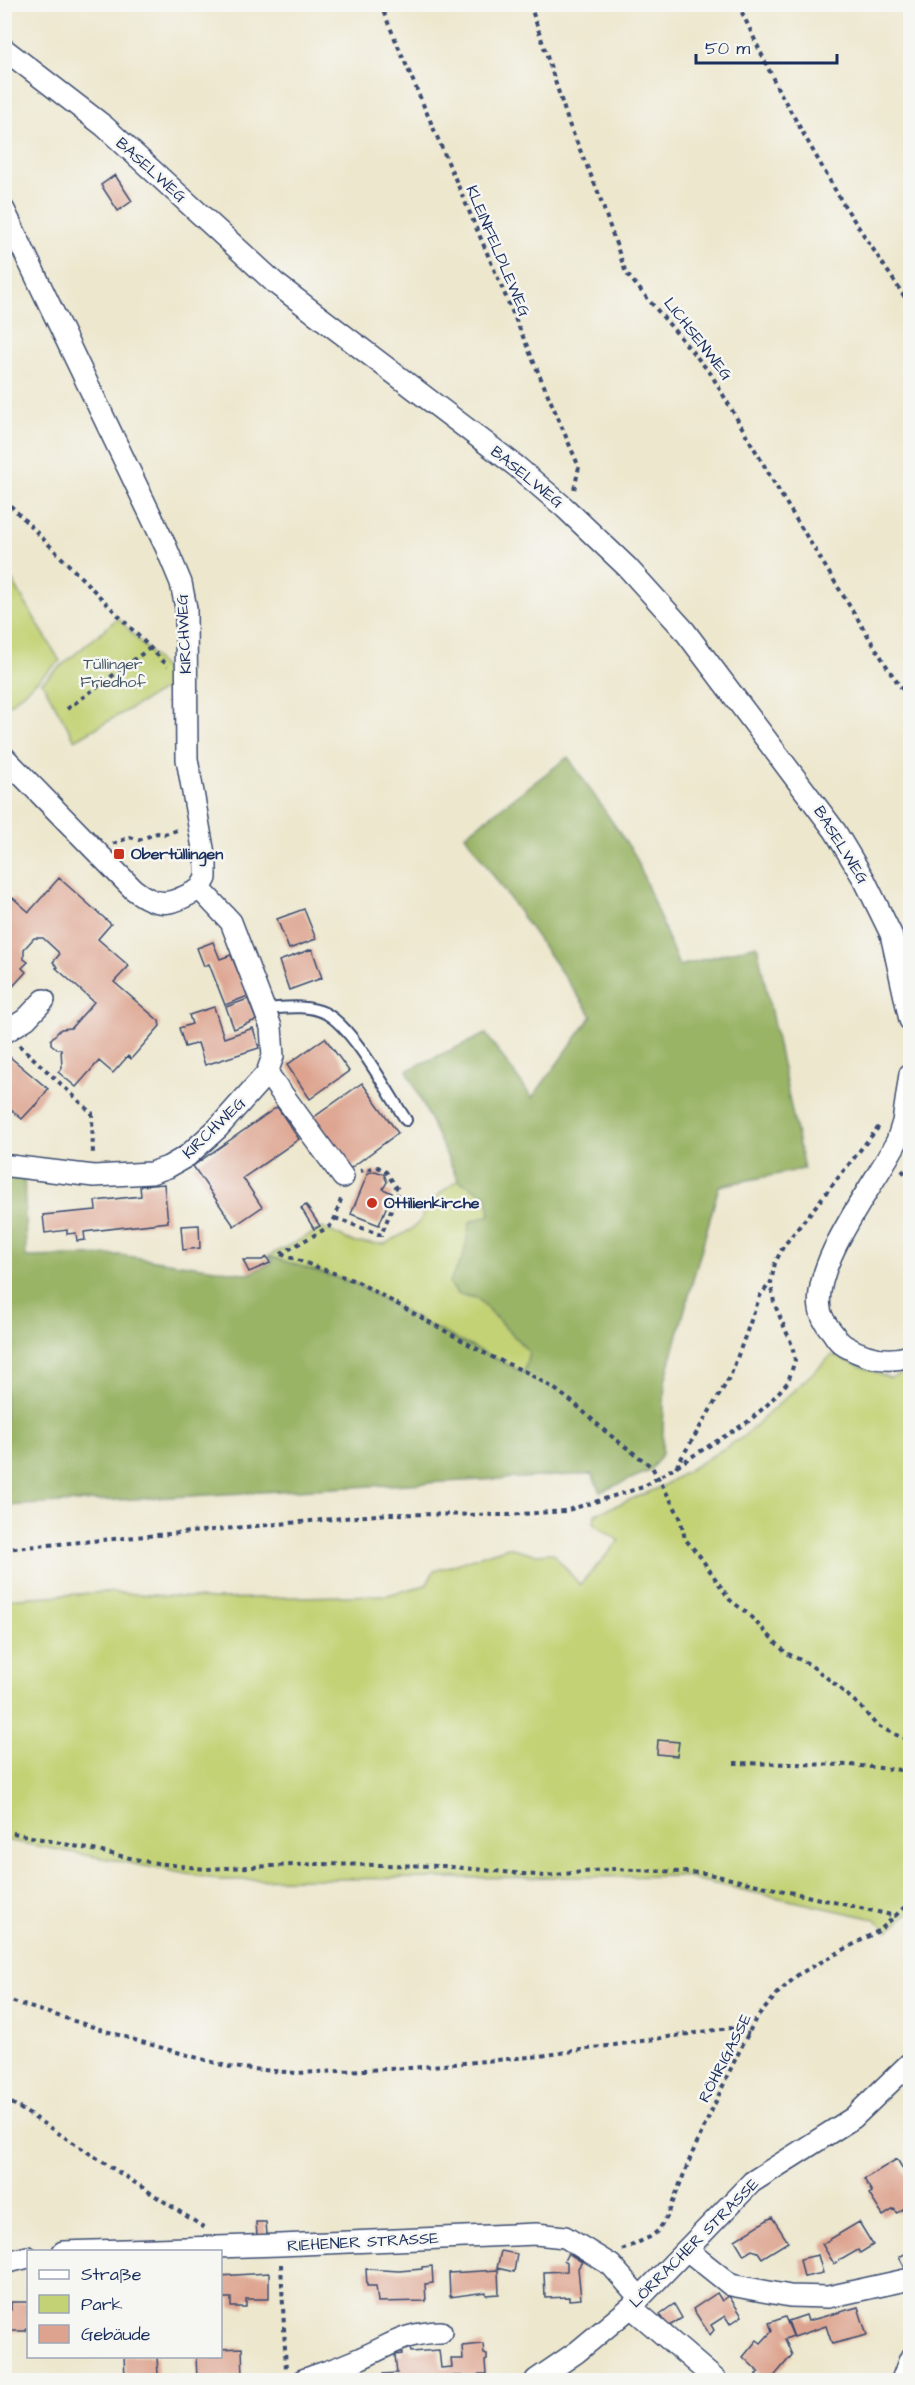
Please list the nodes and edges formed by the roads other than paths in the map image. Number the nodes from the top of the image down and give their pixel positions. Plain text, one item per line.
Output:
1 (4, 49) edge
2 (4, 210) edge
3 (4, 757) edge
4 (200, 889) junction
5 (909, 998) edge
6 (44, 1000) dead end
7 (265, 1009) junction
8 (910, 1020) edge
9 (5, 1033) edge
10 (267, 1073) junction
11 (910, 1074) edge
12 (406, 1120) dead end
13 (10, 1166) dead end
14 (352, 1174) road end
15 (910, 1356) edge
16 (910, 2063) edge
17 (131, 2250) edge
18 (687, 2250) junction
19 (27, 2257) edge
20 (4, 2263) edge
21 (910, 2279) edge
22 (635, 2302) junction
23 (441, 2332) dead end
24 (910, 2359) edge
25 (303, 2380) edge
26 (536, 2380) edge
27 (716, 2380) edge
28 (902, 2380) edge

1 - 5 street, BASELWEG
2 - 4 street, KIRCHWEG
3 - 4 street
4 - 7 street, KIRCHWEG
5 - 8 street, BASELWEG
6 - 9 street
7 - 10 street, KIRCHWEG
7 - 12 lane
10 - 13 street, KIRCHWEG
10 - 14 street
11 - 15 street
16 - 18 street, LÖRRACHER STRASSE
17 - 22 street, RIEHENER STRASSE
18 - 21 street
18 - 22 street, LÖRRACHER STRASSE
19 - 20 street
22 - 26 street, LÖRRACHER STRASSE
22 - 27 street, RIEHENER STRASSE
23 - 25 street
24 - 28 street

